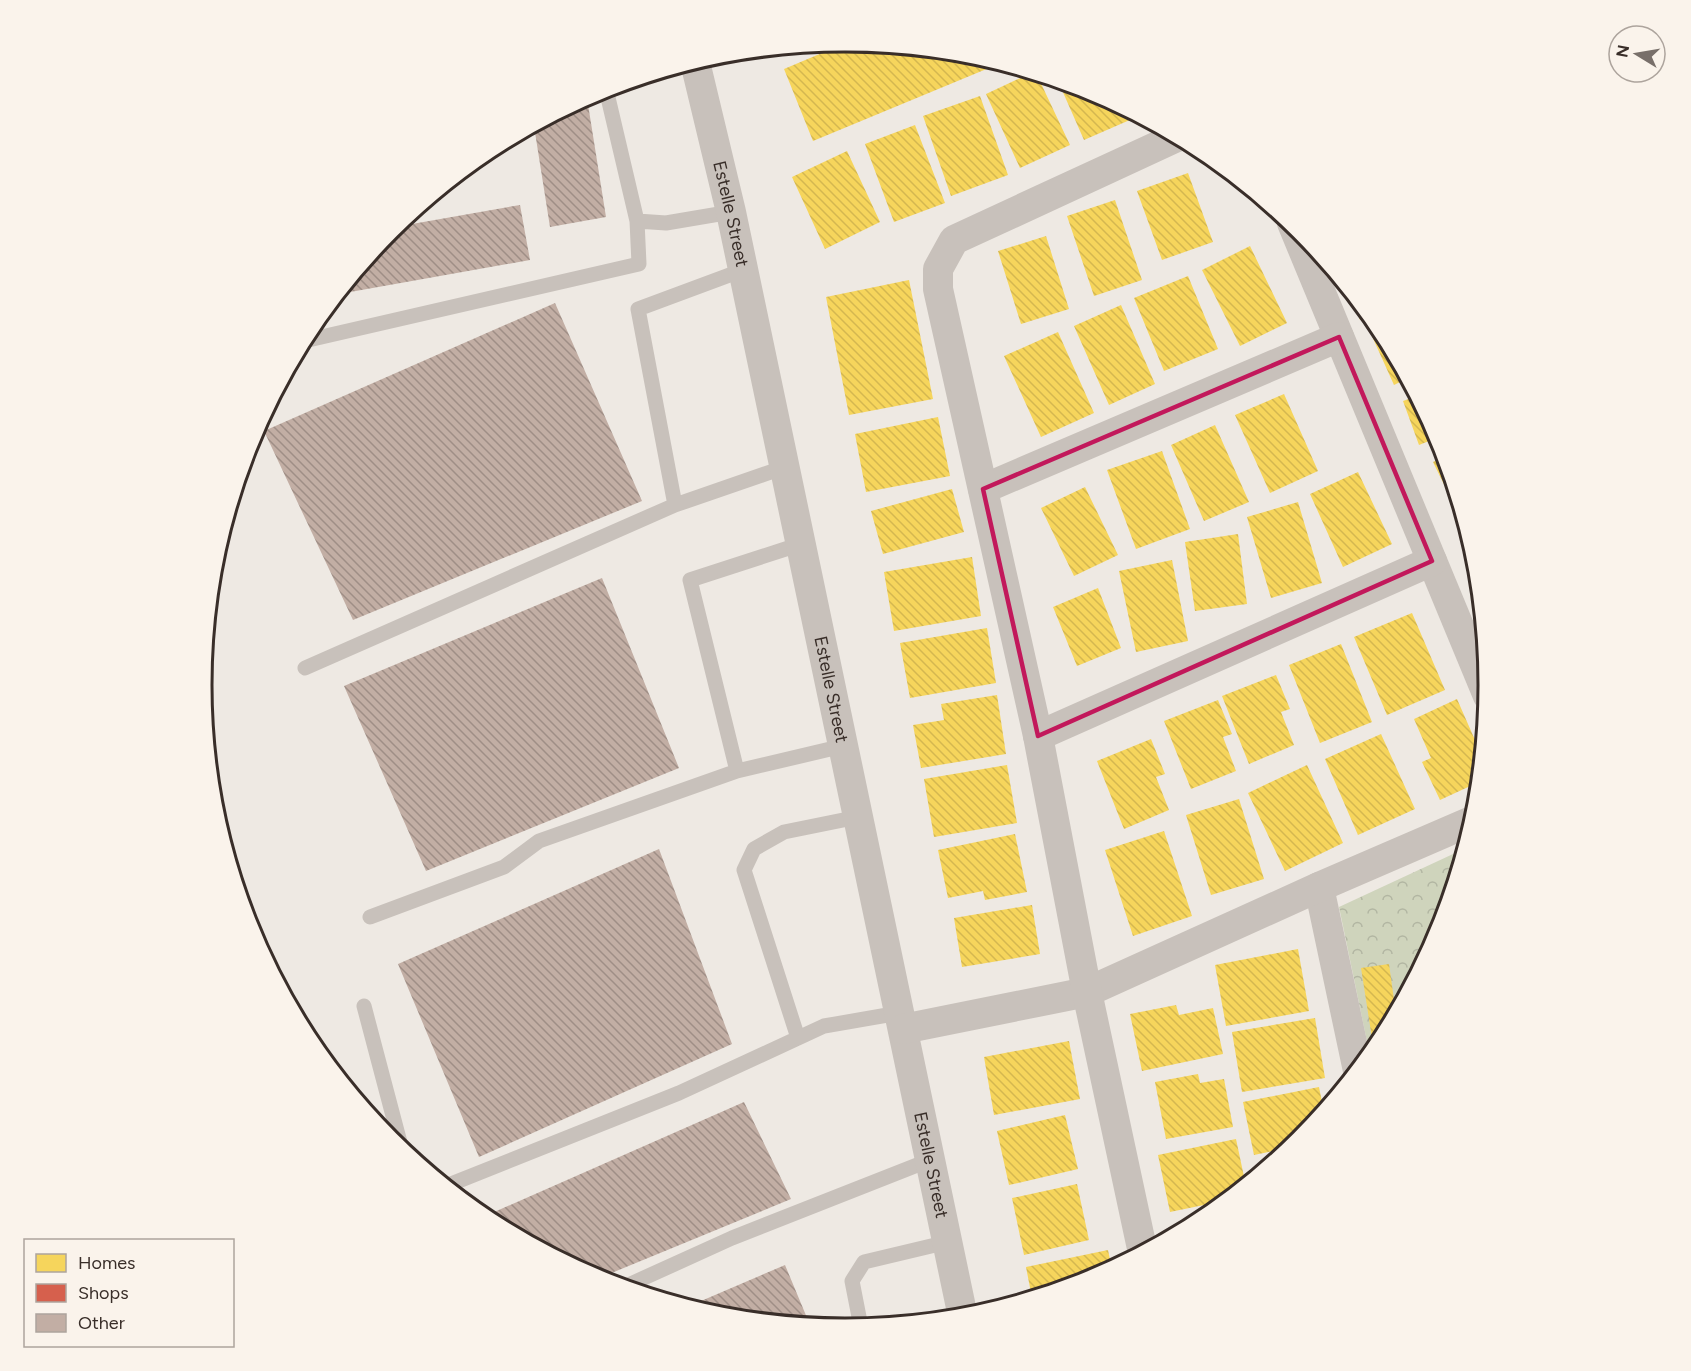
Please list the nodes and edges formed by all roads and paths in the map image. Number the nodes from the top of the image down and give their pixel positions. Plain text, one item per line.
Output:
1 (697, 71) edge
2 (608, 99) edge
3 (1169, 141) edge
4 (731, 212) junction
5 (637, 221) junction
6 (1302, 248) edge
7 (743, 270) junction
8 (1339, 337) junction
9 (316, 338) edge
10 (785, 467) junction
11 (983, 489) junction
12 (675, 505) junction
13 (801, 544) junction
14 (1432, 561) junction
15 (305, 668) dead end
16 (1478, 671) edge
17 (1038, 736) junction
18 (843, 746) junction
19 (737, 771) junction
20 (858, 816) junction
21 (1462, 825) edge
22 (1319, 887) junction
23 (370, 917) dead end
24 (1087, 992) junction
25 (364, 1006) dead end
26 (901, 1021) junction
27 (798, 1038) junction
28 (1356, 1060) edge
29 (397, 1132) edge
30 (930, 1160) junction
31 (454, 1183) edge
32 (948, 1242) junction
33 (1141, 1245) edge
34 (635, 1282) edge
35 (961, 1307) edge
36 (859, 1318) edge

1 - 4 street, Estelle Street
2 - 5 lane
3 - 11 street
4 - 5 lane
4 - 7 street, Estelle Street
5 - 9 lane
6 - 8 street
7 - 10 street, Estelle Street
7 - 12 lane
8 - 11 street
8 - 14 street
10 - 12 lane
10 - 13 street, Estelle Street
11 - 17 street
12 - 15 lane
13 - 18 street, Estelle Street
13 - 19 lane
14 - 16 street
14 - 17 street
17 - 24 street
18 - 19 lane
18 - 20 street, Estelle Street
19 - 23 lane
20 - 26 street, Estelle Street
20 - 27 lane
21 - 22 street
22 - 24 street
22 - 28 street
24 - 26 street
24 - 33 street
25 - 29 lane
26 - 27 lane
26 - 30 street, Estelle Street
27 - 31 lane
30 - 32 street, Estelle Street
30 - 34 lane
32 - 35 street, Estelle Street
32 - 36 lane

